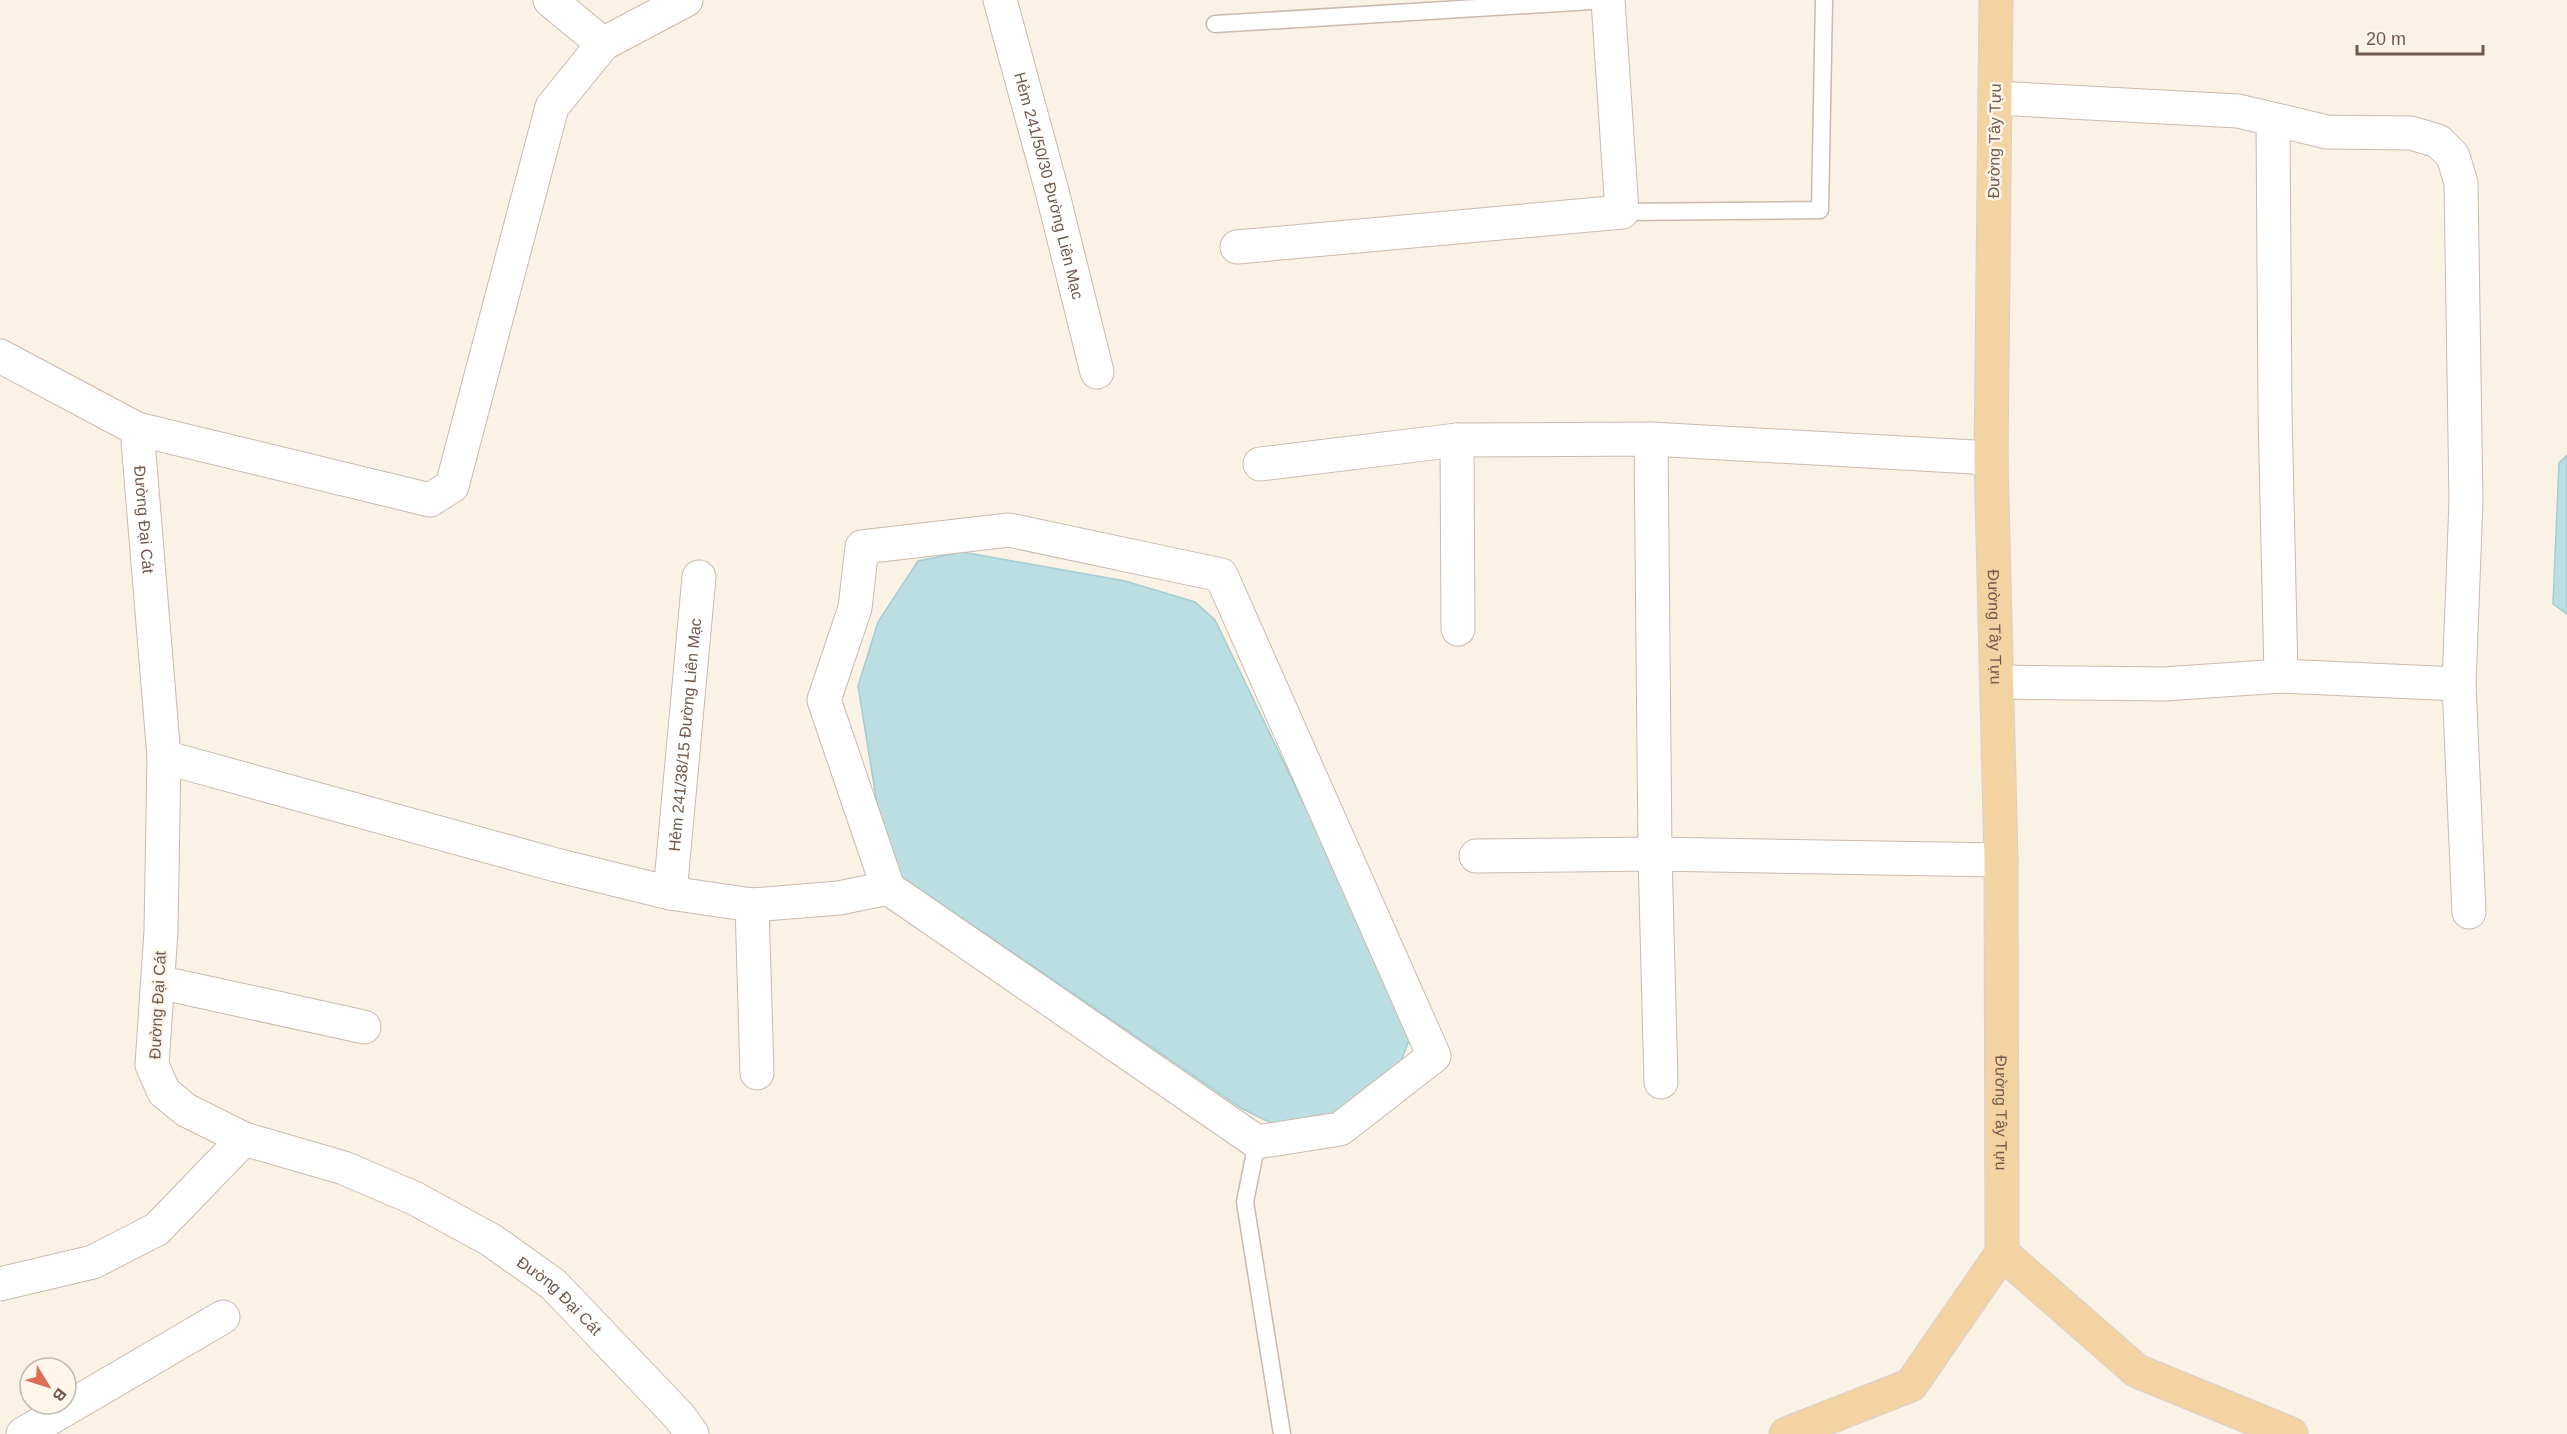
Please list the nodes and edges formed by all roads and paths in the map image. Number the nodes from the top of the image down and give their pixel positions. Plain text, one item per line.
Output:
1 (550, 0) edge
2 (686, 0) edge
3 (1000, 0) edge
4 (1608, 0) edge
5 (1824, 0) edge
6 (1996, 0) edge
7 (1215, 24) dead end
8 (603, 44) junction
9 (1995, 98) junction
10 (2273, 120) junction
11 (1622, 212) junction
12 (1237, 248) dead end
13 (0, 356) edge
14 (1097, 372) dead end
15 (137, 429) junction
16 (1651, 439) junction
17 (1457, 440) junction
18 (1992, 458) junction
19 (1260, 464) dead end
20 (699, 577) dead end
21 (1458, 629) dead end
22 (2281, 676) junction
23 (1998, 682) junction
24 (2459, 684) junction
25 (164, 757) junction
26 (1655, 854) junction
27 (1476, 856) dead end
28 (2001, 860) junction
29 (888, 888) junction
30 (670, 892) junction
31 (752, 905) junction
32 (2469, 912) dead end
33 (158, 982) junction
34 (364, 1027) dead end
35 (757, 1073) dead end
36 (1661, 1082) dead end
37 (244, 1139) junction
38 (1257, 1142) junction
39 (2002, 1253) junction
40 (0, 1284) edge
41 (223, 1317) dead end
42 (24, 1434) edge
43 (692, 1434) edge
44 (1282, 1434) edge
45 (1786, 1434) edge
46 (2291, 1434) edge

1 - 8 street
2 - 8 street
3 - 14 street, Hẻm 241/50/30 Đường Liên Mạc
4 - 7 lane
4 - 11 street
5 - 11 lane
6 - 9 main road, Đường Tây Tựu
8 - 15 street
9 - 10 street
9 - 18 main road, Đường Tây Tựu
10 - 22 street
10 - 24 street
11 - 12 street
13 - 15 street
15 - 25 street, Đường Đại Cát
16 - 17 street
16 - 18 street
16 - 26 street
17 - 19 street
17 - 21 street
18 - 23 main road, Đường Tây Tựu
20 - 30 street, Hẻm 241/38/15 Đường Liên Mạc
22 - 23 street
22 - 24 street
23 - 28 main road, Đường Tây Tựu
24 - 32 street
25 - 30 street
25 - 33 street, Đường Đại Cát
26 - 27 street
26 - 28 street
26 - 36 street
28 - 39 main road, Đường Tây Tựu
29 - 31 street
29 - 38 street
29 - 38 street
30 - 31 street
31 - 35 street
33 - 34 street
33 - 37 street, Đường Đại Cát
37 - 40 street
37 - 43 street, Đường Đại Cát
38 - 44 lane
39 - 45 main road
39 - 46 main road
41 - 42 street

